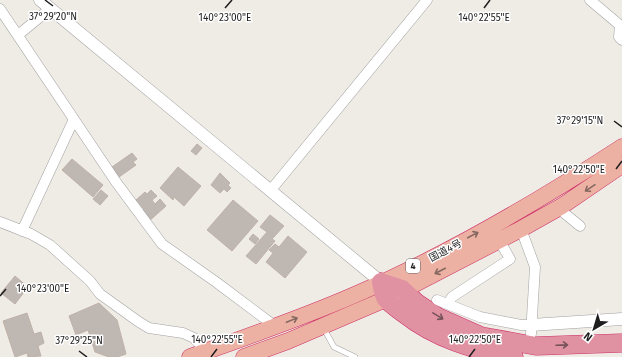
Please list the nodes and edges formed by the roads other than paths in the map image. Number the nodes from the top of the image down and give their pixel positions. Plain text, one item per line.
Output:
1 (40, 0) edge
2 (427, 0) edge
3 (590, 0) edge
4 (51, 8) junction
5 (2, 16) edge
6 (621, 26) edge
7 (18, 35) junction
8 (622, 40) edge
9 (74, 119) junction
10 (622, 147) edge
11 (622, 165) edge
12 (270, 191) junction
13 (558, 208) junction
14 (0, 222) edge
15 (580, 226) dead end
16 (521, 229) junction
17 (22, 231) junction
18 (499, 240) junction
19 (402, 289) junction
20 (383, 290) junction
21 (437, 300) dead end
22 (448, 303) junction
23 (622, 319) edge
24 (323, 326) junction
25 (276, 327) junction
26 (531, 330) junction
27 (622, 343) edge
28 (206, 351) junction
29 (190, 357) edge
30 (244, 357) edge
31 (355, 357) edge
32 (514, 357) edge

1 - 4 street
2 - 12 street
3 - 6 street
4 - 7 street
4 - 12 street
5 - 7 street
6 - 8 street
7 - 9 street
9 - 17 street
9 - 25 street
20 -> 10 highway, 国道4号 / 4
11 -> 13 highway, 国道4号 / 4
12 - 20 street
13 - 15 street
13 - 16 highway, 国道4号 / 4
14 - 17 street
16 - 18 highway, 国道4号 / 4
16 - 26 street
17 - 28 street
18 -> 19 highway, 国道4号 / 4
18 - 22 street
19 - 20 highway
19 -> 27 highway
20 - 24 highway, 国道4号 / 4
25 -> 20 highway, 国道4号 / 4
20 - 32 highway
21 - 22 street
22 - 26 street
23 - 26 street
24 - 30 highway, 国道4号 / 4
24 - 31 lane
25 - 28 highway, 国道4号 / 4
28 - 29 highway, 国道4号 / 4

